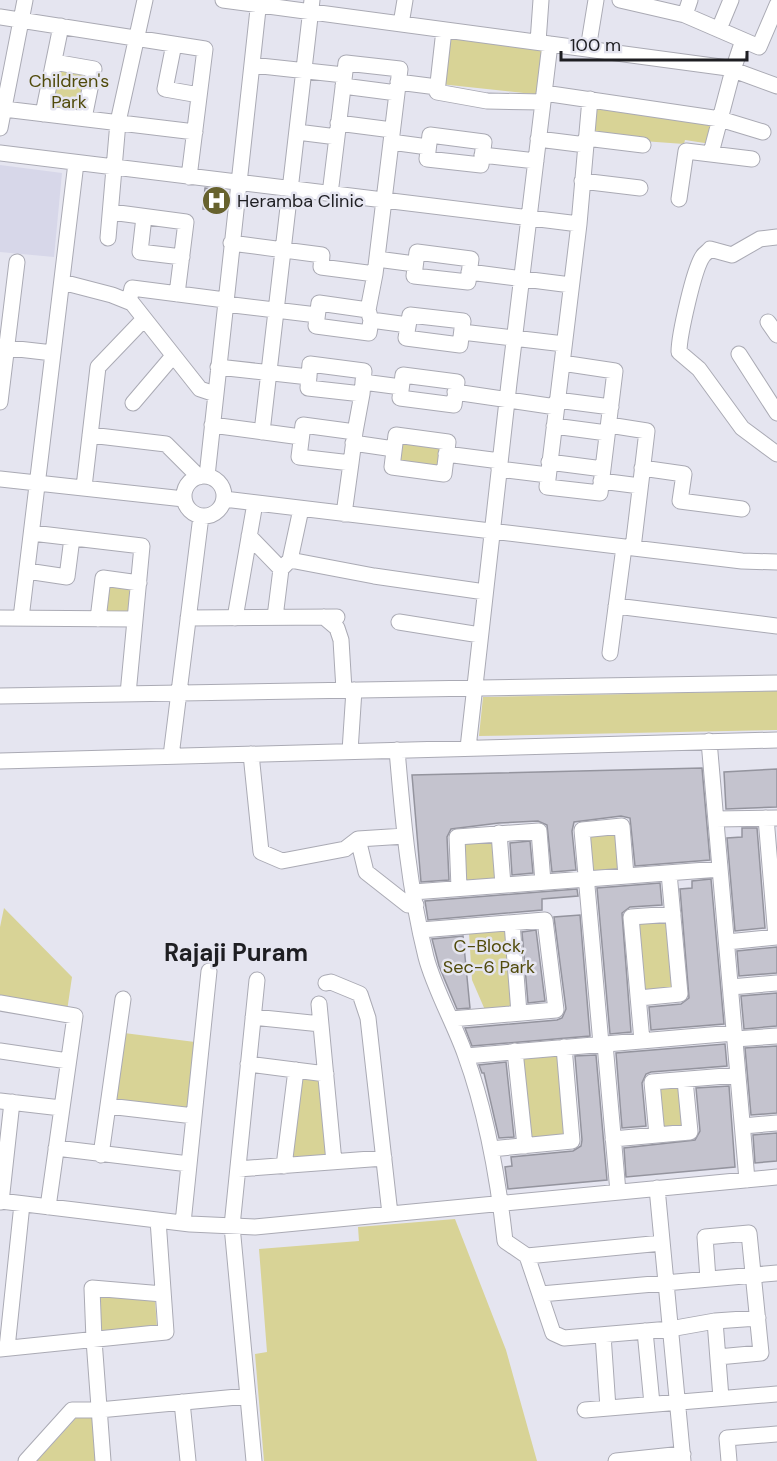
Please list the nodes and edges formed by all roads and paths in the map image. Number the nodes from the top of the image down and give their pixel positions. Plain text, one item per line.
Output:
1 (25, 0) edge
2 (145, 0) edge
3 (223, 0) edge
4 (405, 0) edge
5 (541, 0) edge
6 (596, 0) edge
7 (620, 0) edge
8 (690, 0) edge
9 (731, 0) edge
10 (259, 2) edge
11 (641, 2) edge
12 (777, 5) edge
13 (312, 6) edge
14 (685, 15) junction
15 (0, 17) edge
16 (21, 20) junction
17 (401, 24) junction
18 (61, 26) junction
19 (718, 29) junction
20 (444, 30) junction
21 (137, 38) junction
22 (743, 40) junction
23 (544, 43) junction
24 (174, 44) junction
25 (588, 49) junction
26 (54, 62) junction
27 (252, 65) junction
28 (733, 70) junction
29 (304, 71) junction
30 (343, 80) junction
31 (777, 86) edge
32 (397, 87) junction
33 (437, 87) junction
34 (199, 95) junction
35 (543, 97) junction
36 (590, 99) junction
37 (4, 109) junction
38 (44, 114) junction
39 (84, 118) junction
40 (720, 119) junction
41 (118, 122) junction
42 (0, 128) edge
43 (338, 130) junction
44 (195, 132) junction
45 (297, 132) junction
46 (763, 132) dead end
47 (392, 136) junction
48 (538, 139) junction
49 (586, 141) junction
50 (643, 145) dead end
51 (428, 147) junction
52 (0, 153) edge
53 (711, 153) junction
54 (482, 155) junction
55 (752, 159) dead end
56 (536, 161) junction
57 (76, 163) junction
58 (115, 167) junction
59 (189, 177) junction
60 (582, 181) junction
61 (238, 183) junction
62 (640, 188) dead end
63 (290, 189) junction
64 (330, 194) junction
65 (680, 199) dead end
66 (385, 201) junction
67 (111, 212) junction
68 (144, 217) junction
69 (529, 218) junction
70 (579, 224) junction
71 (777, 237) edge
72 (108, 238) dead end
73 (231, 243) junction
74 (283, 250) junction
75 (182, 257) junction
76 (17, 262) dead end
77 (415, 264) junction
78 (376, 267) junction
79 (469, 272) junction
80 (521, 279) junction
81 (62, 282) junction
82 (571, 285) junction
83 (177, 294) junction
84 (129, 302) junction
85 (225, 302) junction
86 (276, 310) junction
87 (317, 315) junction
88 (370, 315) junction
89 (144, 319) junction
90 (768, 322) dead end
91 (408, 325) junction
92 (462, 332) junction
93 (777, 335) edge
94 (514, 338) junction
95 (564, 344) junction
96 (3, 347) edge
97 (53, 353) junction
98 (739, 354) dead end
99 (173, 356) junction
100 (562, 363) junction
101 (218, 367) junction
102 (269, 373) junction
103 (309, 377) junction
104 (1, 385) edge
105 (401, 387) junction
106 (362, 388) junction
107 (455, 392) junction
108 (215, 394) junction
109 (507, 399) junction
110 (0, 402) edge
111 (133, 403) dead end
112 (557, 404) junction
113 (611, 408) junction
114 (777, 413) edge
115 (212, 425) junction
116 (554, 426) junction
117 (608, 429) junction
118 (262, 432) junction
119 (90, 435) junction
120 (302, 437) junction
121 (354, 437) junction
122 (394, 449) junction
123 (446, 454) junction
124 (777, 454) edge
125 (351, 464) junction
126 (500, 465) junction
127 (642, 468) junction
128 (549, 469) junction
129 (602, 475) junction
130 (203, 477) junction
131 (0, 478) edge
132 (38, 482) junction
133 (640, 486) junction
134 (84, 487) junction
135 (184, 499) junction
136 (224, 499) junction
137 (255, 503) junction
138 (301, 509) junction
139 (742, 509) dead end
140 (344, 514) junction
141 (201, 516) junction
142 (492, 532) junction
143 (32, 533) junction
144 (249, 536) junction
145 (72, 538) junction
146 (628, 548) junction
147 (777, 562) edge
148 (286, 565) junction
149 (27, 571) junction
150 (139, 583) junction
151 (485, 592) junction
152 (616, 606) junction
153 (275, 617) junction
154 (0, 618) edge
155 (21, 618) junction
156 (188, 618) junction
157 (235, 618) junction
158 (98, 619) junction
159 (135, 619) junction
160 (399, 622) dead end
161 (777, 626) edge
162 (480, 635) junction
163 (610, 653) dead end
164 (777, 683) edge
165 (475, 688) junction
166 (349, 690) junction
167 (179, 693) junction
168 (128, 694) junction
169 (0, 696) edge
170 (777, 740) edge
171 (709, 741) junction
172 (468, 748) junction
173 (397, 750) junction
174 (350, 751) junction
175 (251, 754) junction
176 (171, 756) junction
177 (0, 761) edge
178 (772, 818) edge
179 (716, 819) junction
180 (499, 833) junction
181 (405, 836) junction
182 (358, 839) junction
183 (773, 854) edge
184 (720, 869) junction
185 (669, 873) junction
186 (626, 876) junction
187 (587, 879) junction
188 (543, 882) junction
189 (503, 885) junction
190 (459, 888) junction
191 (775, 896) edge
192 (414, 898) junction
193 (673, 914) junction
194 (512, 922) junction
195 (421, 930) junction
196 (777, 937) edge
197 (727, 942) junction
198 (209, 971) dead end
199 (257, 980) dead end
200 (326, 983) dead end
201 (777, 983) edge
202 (730, 987) junction
203 (639, 998) junction
204 (123, 999) dead end
205 (0, 1003) edge
206 (319, 1004) dead end
207 (519, 1013) junction
208 (253, 1017) junction
209 (452, 1019) junction
210 (321, 1024) junction
211 (735, 1036) junction
212 (777, 1036) edge
213 (642, 1041) junction
214 (603, 1044) junction
215 (564, 1047) junction
216 (0, 1051) edge
217 (515, 1051) junction
218 (466, 1056) junction
219 (68, 1061) junction
220 (248, 1064) junction
221 (296, 1070) junction
222 (326, 1074) junction
223 (738, 1075) junction
224 (685, 1080) junction
225 (6, 1101) edge
226 (108, 1106) junction
227 (62, 1108) junction
228 (194, 1116) junction
229 (777, 1123) edge
230 (743, 1126) junction
231 (657, 1135) junction
232 (613, 1139) junction
233 (4, 1143) edge
234 (525, 1146) junction
235 (56, 1148) junction
236 (491, 1149) junction
237 (101, 1155) junction
238 (384, 1158) junction
239 (334, 1162) junction
240 (189, 1164) junction
241 (284, 1166) junction
242 (238, 1170) junction
243 (777, 1177) edge
244 (747, 1180) junction
245 (657, 1188) junction
246 (618, 1192) junction
247 (1, 1201) edge
248 (501, 1203) junction
249 (22, 1204) junction
250 (48, 1207) junction
251 (390, 1214) junction
252 (158, 1220) junction
253 (183, 1223) junction
254 (232, 1226) junction
255 (662, 1243) junction
256 (527, 1256) junction
257 (777, 1273) edge
258 (754, 1275) junction
259 (7, 1278) edge
260 (708, 1279) junction
261 (666, 1283) junction
262 (163, 1294) junction
263 (541, 1294) junction
264 (758, 1318) junction
265 (715, 1321) junction
266 (670, 1329) junction
267 (645, 1331) junction
268 (603, 1335) junction
269 (94, 1340) junction
270 (4, 1349) edge
271 (718, 1357) junction
272 (777, 1394) edge
273 (248, 1396) junction
274 (721, 1398) junction
275 (678, 1401) junction
276 (182, 1402) junction
277 (652, 1404) junction
278 (608, 1408) junction
279 (99, 1410) junction
280 (585, 1410) dead end
281 (777, 1434) edge
282 (683, 1458) edge
283 (647, 1460) edge
284 (26, 1461) edge
285 (104, 1461) edge
286 (188, 1461) edge
287 (254, 1461) edge
288 (616, 1461) edge
289 (729, 1461) edge

1 - 16 street
2 - 21 street
3 - 10 street
4 - 17 street
5 - 23 street
6 - 25 street
7 - 11 street
8 - 14 street
9 - 19 street
10 - 13 street
10 - 27 street
11 - 14 street
12 - 22 street
13 - 17 street
13 - 29 street
14 - 19 street
15 - 16 street
16 - 18 street
16 - 37 street
17 - 20 street
18 - 21 street
18 - 26 street
19 - 22 street
20 - 23 street
20 - 33 street
21 - 24 street
21 - 41 street
22 - 28 street
23 - 25 street
23 - 35 street
24 - 34 street
24 - 34 street
25 - 28 street
26 - 38 street
26 - 39 street
27 - 29 street
27 - 61 street
28 - 31 street
28 - 40 street
29 - 30 street
29 - 45 street
30 - 32 street
30 - 32 street
30 - 43 street
32 - 33 street
32 - 47 street
33 - 35 street
34 - 44 street
35 - 36 street
35 - 48 street
36 - 40 street
36 - 49 street
37 - 38 street
37 - 42 street
38 - 39 street
39 - 41 street
40 - 46 street
40 - 53 street
41 - 44 street
41 - 58 street
43 - 45 street
43 - 47 street
43 - 64 street
44 - 59 street
45 - 63 street
47 - 51 street
47 - 66 street
48 - 49 street
48 - 56 street
49 - 50 street
49 - 60 street
51 - 54 street
51 - 54 street
52 - 57 street
53 - 55 street
53 - 65 street
54 - 56 street
56 - 69 street
57 - 58 street
57 - 81 street
58 - 59 street
58 - 67 street
59 - 61 street
60 - 62 street
60 - 70 street
61 - 63 street
61 - 73 street
63 - 64 street
63 - 74 street
64 - 66 street
66 - 69 street
66 - 78 street
67 - 68 street
67 - 72 street
68 - 75 street
68 - 75 street
69 - 70 street
69 - 80 street
70 - 82 street
71 - 124 street
73 - 74 street
73 - 85 street
74 - 78 street
74 - 86 street
75 - 83 street
76 - 96 street
77 - 78 street
77 - 79 street
77 - 79 street
78 - 88 street
79 - 80 street
80 - 82 street
80 - 94 street
81 - 84 street
81 - 97 street
82 - 95 street
83 - 84 street
83 - 85 street
84 - 89 street
85 - 86 street
85 - 101 street
86 - 87 street
86 - 102 street
87 - 88 street
87 - 88 street
88 - 91 street
89 - 99 street
89 - 119 street
90 - 93 street
91 - 92 street
91 - 92 street
92 - 94 street
94 - 95 street
94 - 109 street
95 - 100 street
96 - 97 street
96 - 104 street
97 - 132 street
98 - 114 street
99 - 108 street
99 - 111 street
100 - 112 street
100 - 113 street
101 - 102 street
101 - 108 street
102 - 103 street
102 - 118 street
103 - 106 street
103 - 106 street
104 - 110 street
105 - 106 street
105 - 107 street
105 - 107 street
106 - 121 street
107 - 109 street
108 - 115 street
109 - 112 street
109 - 126 street
112 - 113 street
112 - 116 street
113 - 117 street
115 - 118 street
115 - 130 street
116 - 117 street
116 - 128 street
117 - 127 street
117 - 129 street
118 - 120 street
119 - 130 street
119 - 134 street
120 - 121 street
120 - 125 street
121 - 122 street
121 - 125 street
122 - 123 street
122 - 123 street
123 - 126 street
125 - 140 street
126 - 128 street
126 - 142 street
127 - 133 street
127 - 139 street
128 - 129 street
128 - 129 street
129 - 133 street
130 - 135 street
130 - 136 street
131 - 132 street
132 - 134 street
132 - 143 street
133 - 146 street
134 - 135 street
135 - 141 street
136 - 137 street
136 - 141 street
137 - 138 street
137 - 144 street
138 - 140 street
138 - 148 street
140 - 142 street
141 - 156 street
142 - 146 street
142 - 151 street
143 - 145 street
143 - 149 street
144 - 148 street
144 - 157 street
145 - 149 street
145 - 150 street
146 - 147 street
146 - 152 street
148 - 151 street
148 - 153 street
149 - 155 street
150 - 158 street
150 - 159 street
151 - 162 street
152 - 161 street
152 - 163 street
153 - 157 street
153 - 166 street
154 - 155 street
155 - 158 street
156 - 157 street
156 - 167 street
158 - 159 street
159 - 168 street
160 - 162 street
162 - 165 street
164 - 165 street
165 - 166 street
165 - 172 street
166 - 167 street
166 - 174 street
167 - 168 street
167 - 176 street
168 - 169 street
170 - 171 street
171 - 172 street
171 - 179 street
172 - 173 street
173 - 174 street
173 - 181 street
174 - 175 street
175 - 176 street
175 - 182 street
176 - 177 street
178 - 179 street
178 - 183 street
179 - 184 street
180 - 188 street
180 - 189 street
180 - 190 street
181 - 182 street
181 - 192 street
182 - 192 street
183 - 191 street
184 - 185 street
184 - 197 street
185 - 186 street
185 - 193 street
186 - 187 street
186 - 187 street
187 - 188 street
187 - 214 street
188 - 189 street
189 - 190 street
190 - 192 street
191 - 196 street
192 - 195 street
193 - 203 street
193 - 203 street
194 - 195 street
194 - 207 street
194 - 207 street
195 - 209 street
196 - 197 street
197 - 202 street
198 - 228 street
199 - 208 street
200 - 238 street
201 - 202 street
202 - 211 street
203 - 213 street
204 - 226 street
205 - 219 street
206 - 210 street
207 - 209 street
208 - 210 street
208 - 220 street
209 - 218 street
210 - 222 street
211 - 212 street
211 - 213 street
211 - 223 street
213 - 214 street
214 - 215 street
214 - 232 street
215 - 217 street
215 - 234 street
216 - 219 street
217 - 218 street
217 - 234 street
218 - 236 street
219 - 227 street
220 - 221 street
220 - 242 street
221 - 222 street
221 - 241 street
222 - 239 street
223 - 224 street
223 - 230 street
224 - 231 street
224 - 231 street
225 - 227 street
225 - 233 street
226 - 228 street
226 - 237 street
227 - 235 street
228 - 240 street
229 - 230 street
230 - 244 street
231 - 232 street
232 - 246 street
233 - 247 street
234 - 236 street
235 - 237 street
235 - 250 street
236 - 248 street
237 - 240 street
238 - 239 street
238 - 251 street
239 - 241 street
240 - 253 street
241 - 242 street
242 - 254 street
243 - 244 street
244 - 245 street
245 - 246 street
245 - 255 street
246 - 248 street
247 - 249 street
248 - 251 street
248 - 256 street
249 - 250 street
249 - 259 street
250 - 252 street
251 - 254 street
252 - 253 street
252 - 262 street
253 - 254 street
254 - 273 street
255 - 256 street
255 - 261 street
256 - 263 street
257 - 258 street
258 - 260 street
258 - 260 street
258 - 264 street
259 - 270 street
260 - 261 street
261 - 263 street
261 - 266 street
262 - 269 street
262 - 269 street
263 - 268 street
264 - 265 street
264 - 271 street
265 - 266 street
265 - 271 street
266 - 267 street
266 - 275 street
267 - 268 street
267 - 277 street
268 - 278 street
269 - 270 street
269 - 279 street
271 - 274 street
272 - 274 street
273 - 276 street
273 - 287 street
274 - 275 street
275 - 277 street
275 - 282 street
276 - 279 street
276 - 286 street
277 - 278 street
278 - 280 street
279 - 284 street
279 - 285 street
281 - 289 street
282 - 283 street
283 - 288 street

